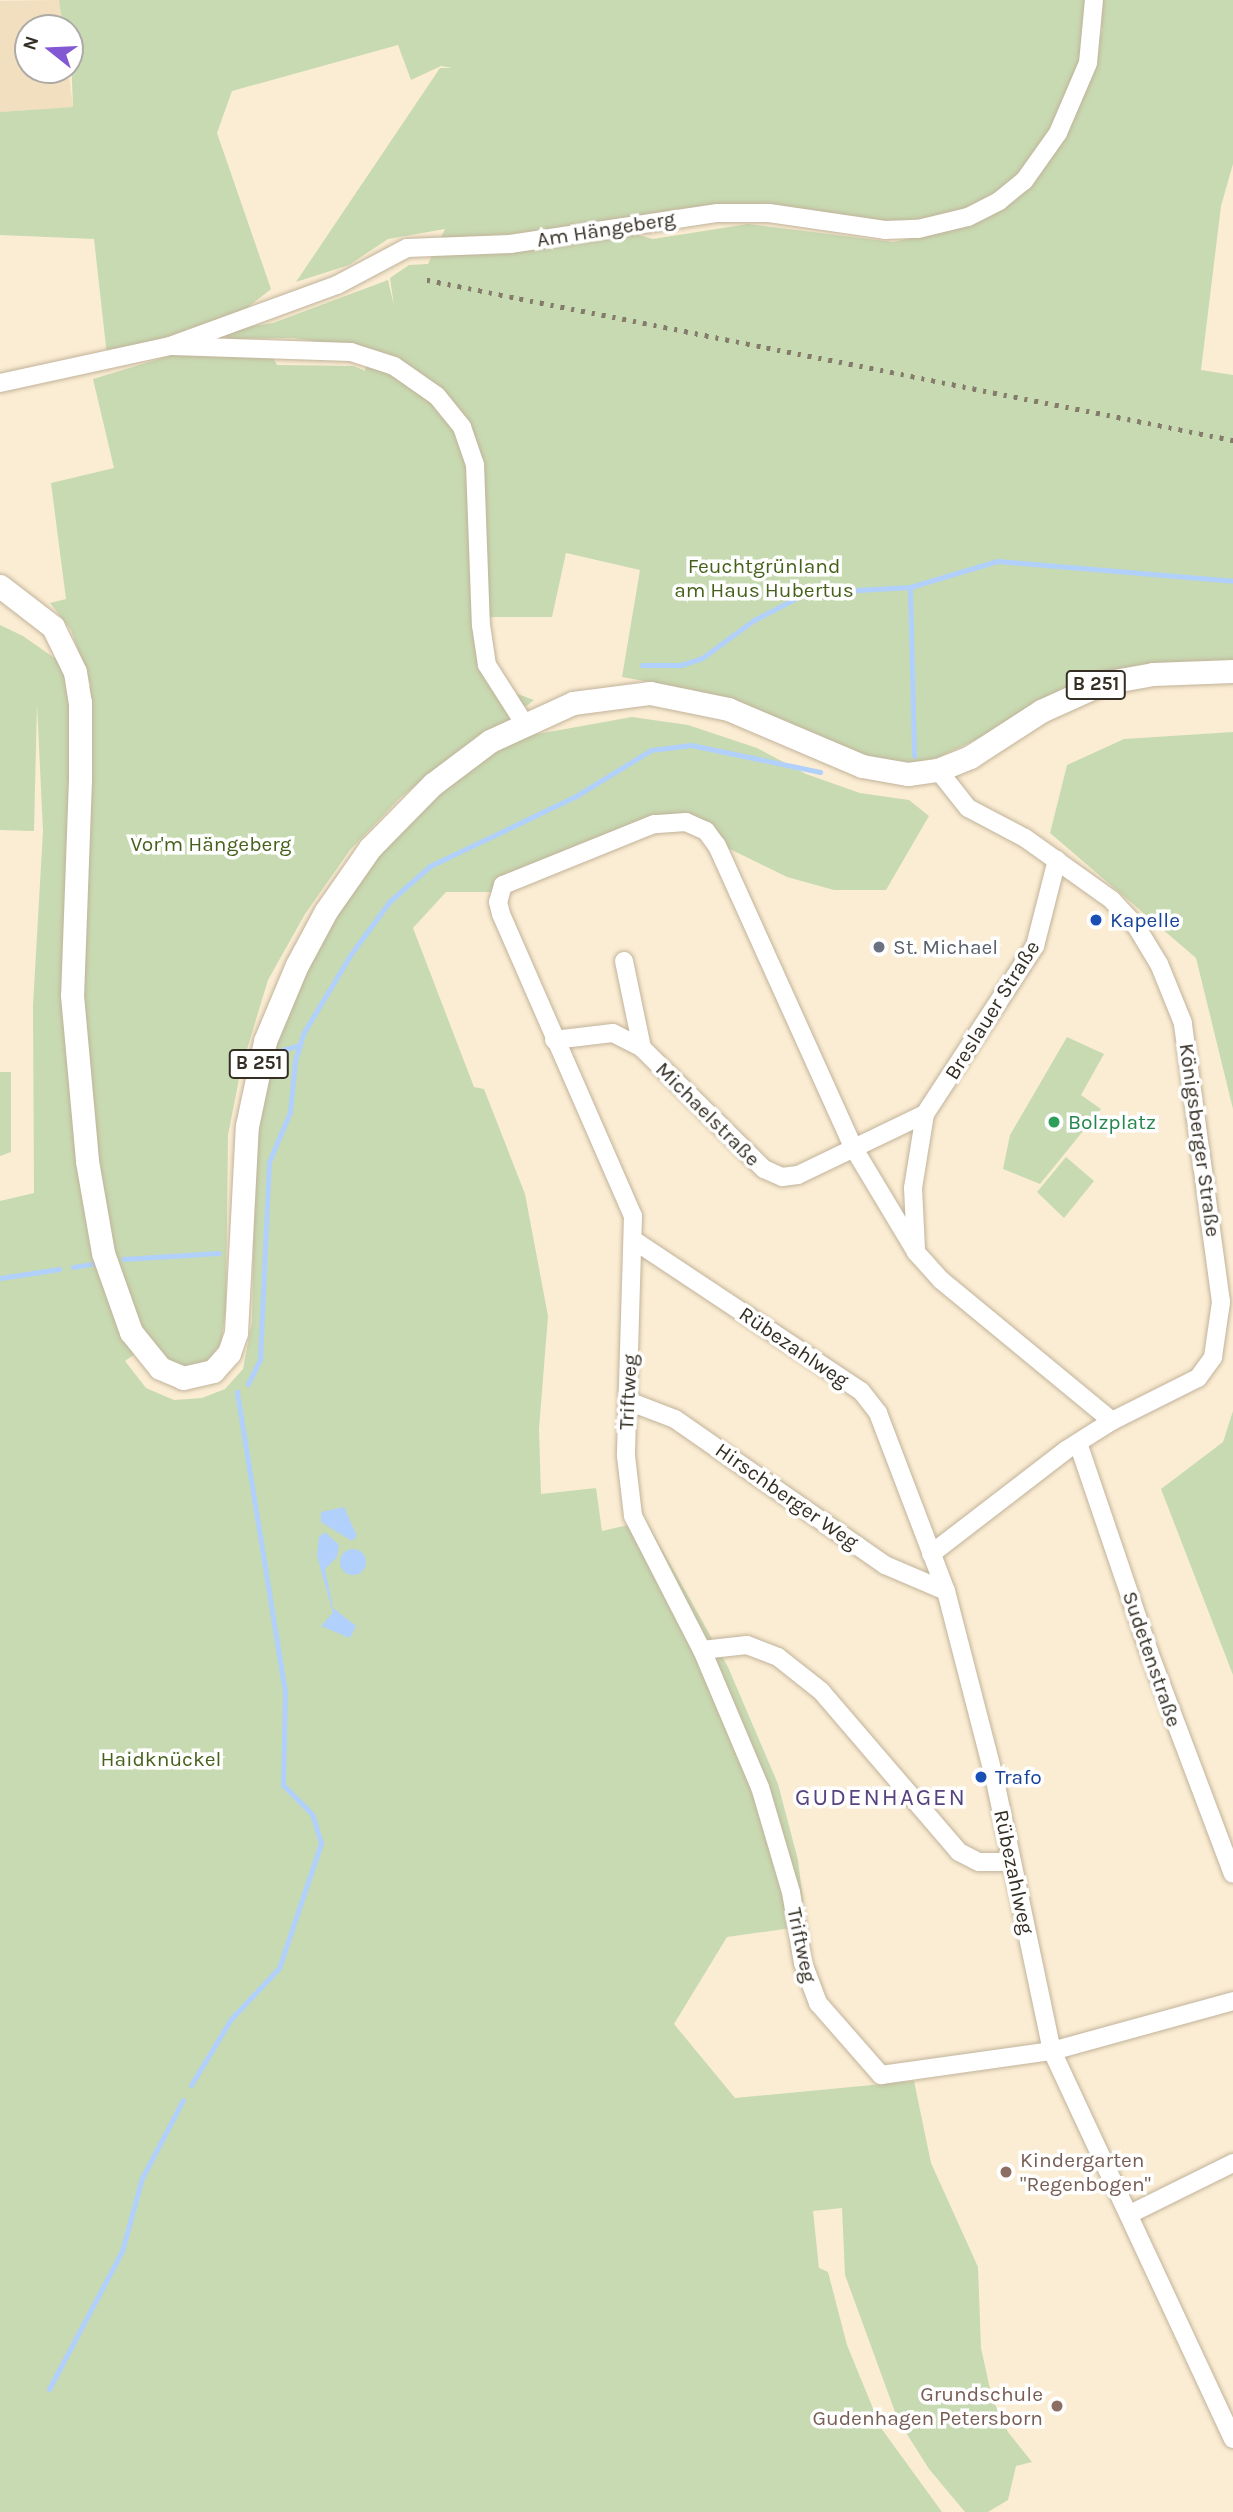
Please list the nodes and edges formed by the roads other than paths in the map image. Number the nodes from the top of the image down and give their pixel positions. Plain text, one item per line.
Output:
1 (1094, 0) edge
2 (170, 346) junction
3 (0, 383) edge
4 (0, 586) edge
5 (1233, 671) edge
6 (524, 723) junction
7 (938, 770) junction
8 (1057, 860) junction
9 (624, 961) dead end
10 (554, 1040) junction
11 (642, 1048) junction
12 (925, 1114) junction
13 (854, 1149) junction
14 (635, 1241) junction
15 (916, 1252) junction
16 (628, 1401) junction
17 (1112, 1421) junction
18 (1078, 1443) junction
19 (931, 1554) junction
20 (946, 1591) junction
21 (702, 1650) junction
22 (1012, 1862) junction
23 (1233, 1874) edge
24 (1233, 2001) edge
25 (1052, 2051) junction
26 (1233, 2163) edge
27 (1130, 2214) junction
28 (1233, 2439) edge

1 - 2 street, Am Hängeberg
2 - 3 street, Am Hängeberg
2 - 6 street
4 - 6 main road, B 251
5 - 7 main road, B 251
6 - 7 main road, B 251
7 - 8 street, Königsberger Straße
8 - 12 street, Breslauer Straße
8 - 17 street, Königsberger Straße
9 - 11 street, Michaelstraße
10 - 11 street, Michaelstraße
10 - 13 street, Triftweg
10 - 14 street, Triftweg
11 - 13 street, Michaelstraße
12 - 13 street
12 - 15 street, Breslauer Straße
13 - 15 street
14 - 16 street, Triftweg
14 - 19 street, Rübezahlweg
15 - 17 street
16 - 20 street, Hirschberger Weg
16 - 21 street, Triftweg
17 - 18 street, Königsberger Straße
18 - 19 street, Königsberger Straße
18 - 23 street, Sudetenstraße
19 - 20 street, Rübezahlweg
20 - 22 street, Rübezahlweg
21 - 22 street
21 - 25 street, Triftweg
22 - 25 street, Rübezahlweg
24 - 25 street, Triftweg
25 - 27 street, Rübezahlweg
26 - 27 street
27 - 28 street, Rübezahlweg

